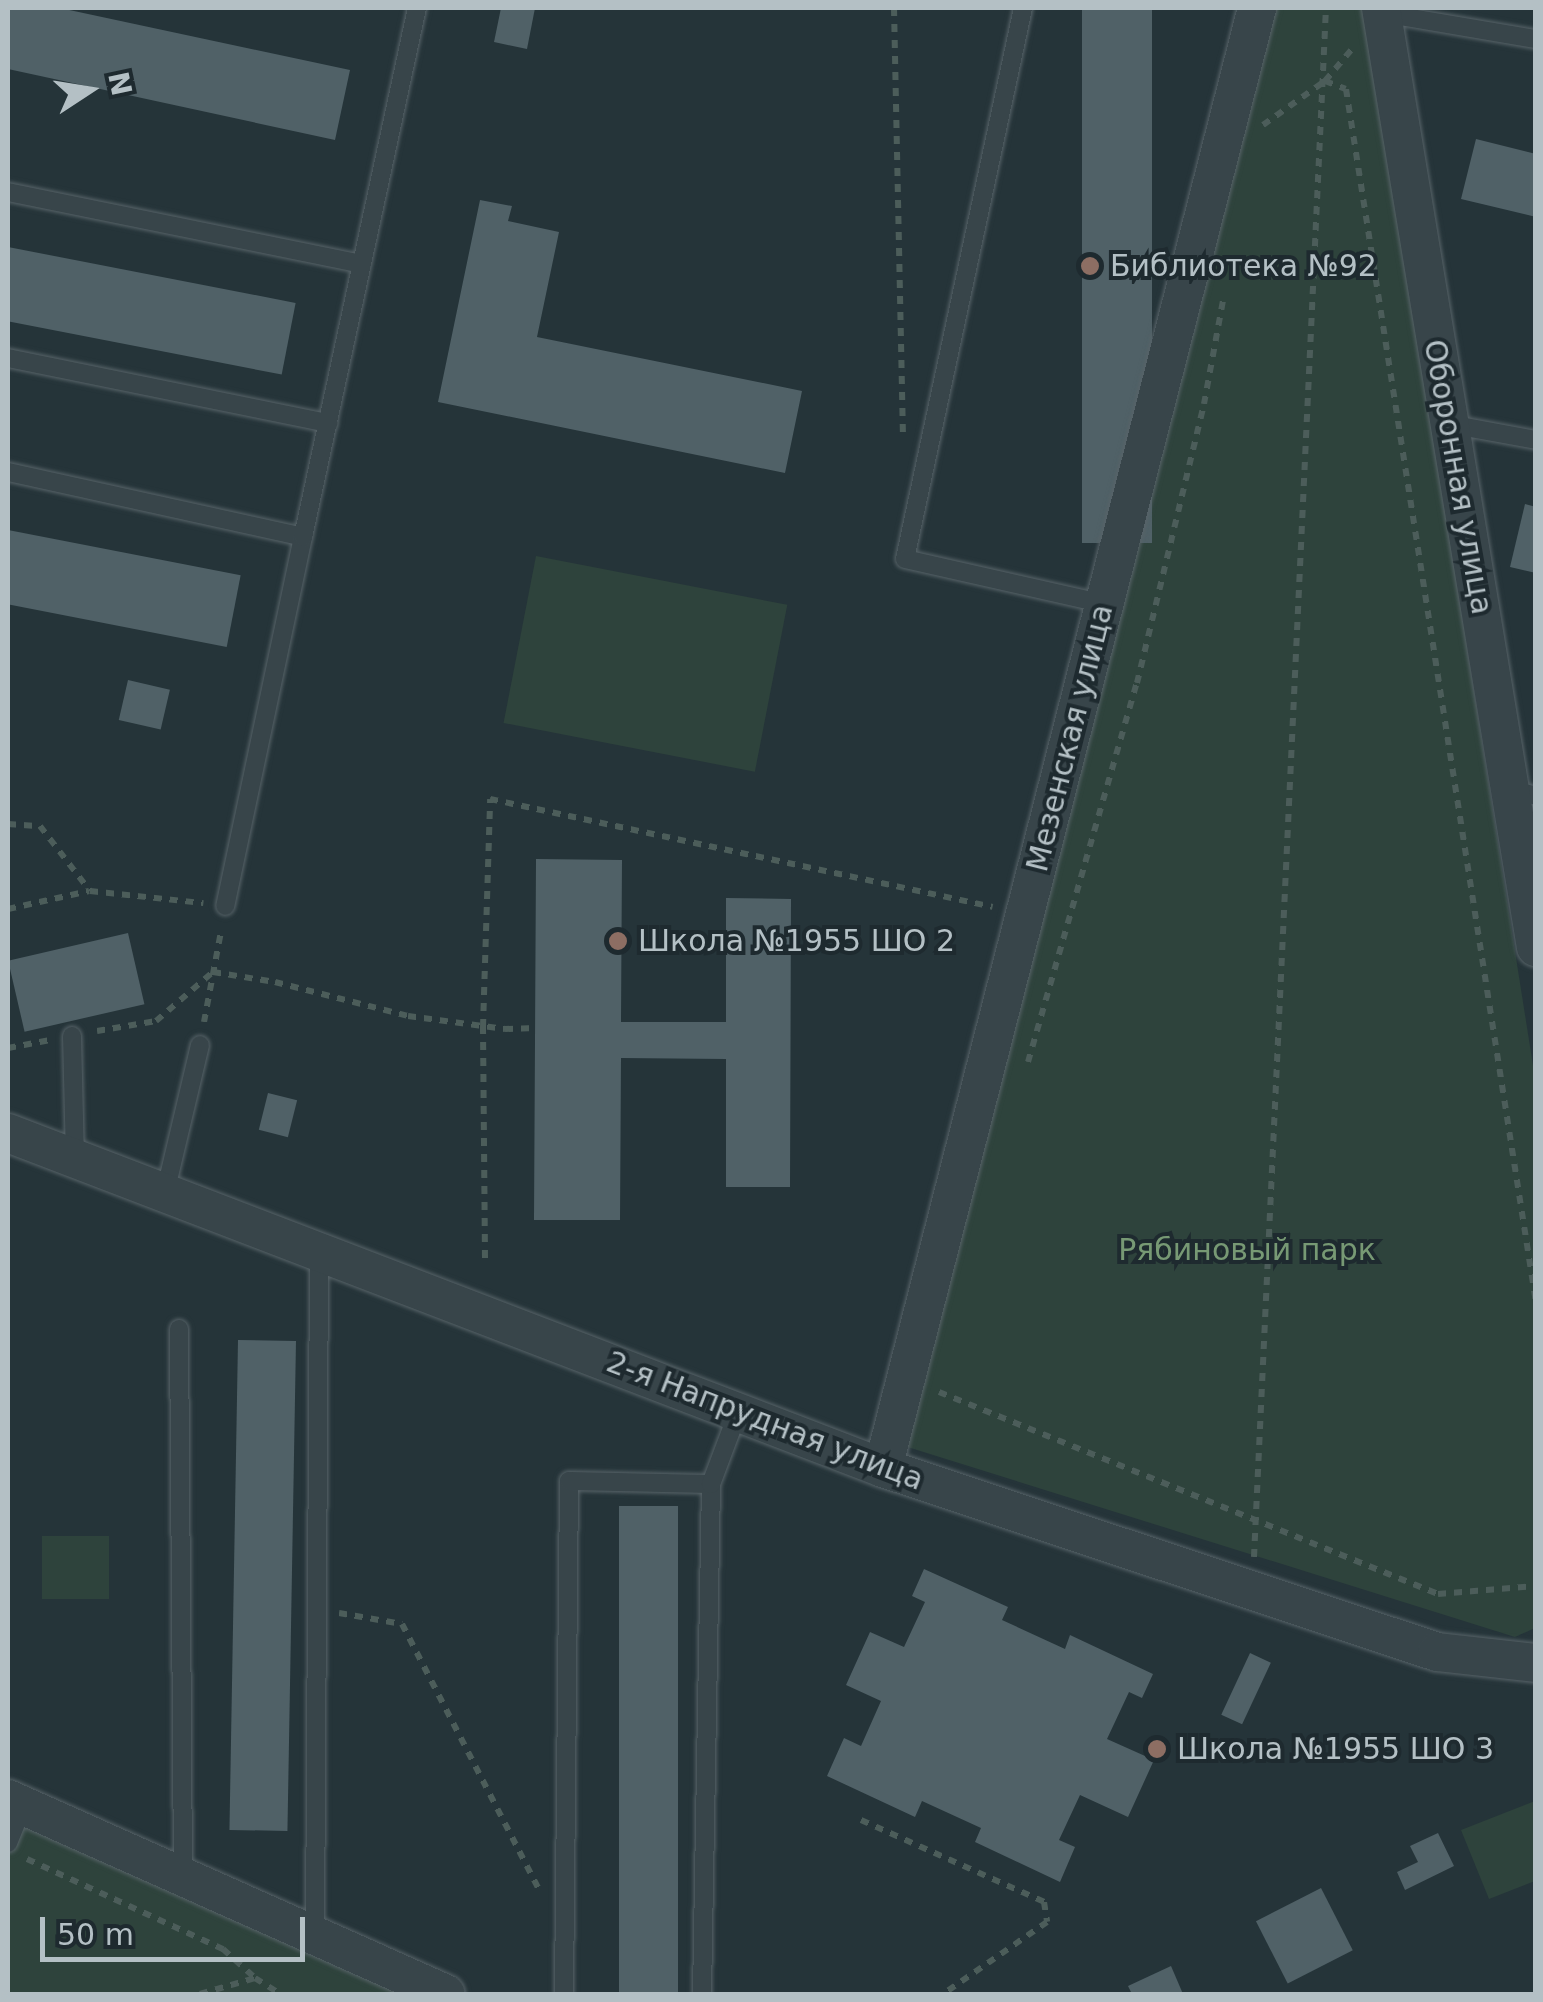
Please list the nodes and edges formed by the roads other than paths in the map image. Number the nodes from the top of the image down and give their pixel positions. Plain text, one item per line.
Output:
1 (417, 8) edge
2 (1023, 8) edge
3 (1257, 8) edge
4 (1381, 10) edge
5 (1536, 38) edge
6 (8, 192) edge
7 (362, 264) junction
8 (8, 358) edge
9 (328, 423) junction
10 (1448, 424) junction
11 (1536, 440) edge
12 (8, 472) edge
13 (304, 537) junction
14 (1105, 604) junction
15 (1523, 793) edge
16 (225, 906) road end
17 (1536, 947) edge
18 (72, 1036) road end
19 (200, 1045) road end
20 (8, 1133) edge
21 (75, 1159) junction
22 (165, 1193) junction
23 (319, 1252) junction
24 (178, 1329) dead end
25 (738, 1411) junction
26 (884, 1468) junction
27 (710, 1484) junction
28 (1536, 1663) edge
29 (15, 1803) edge
30 (8, 1843) edge
31 (183, 1878) junction
32 (315, 1934) junction
33 (446, 1994) edge
34 (564, 1994) edge
35 (702, 1994) edge

1 - 7 lane
2 - 14 lane
3 - 14 street, Мезенская улица
4 - 5 lane
4 - 10 street, Оборонная улица
6 - 7 lane
7 - 9 lane
8 - 9 lane
9 - 13 lane
10 - 11 lane
10 - 15 street, Оборонная улица
12 - 13 lane
13 - 16 lane
14 - 26 street, Мезенская улица
15 - 17 street, Оборонная улица
18 - 21 lane
19 - 22 lane
20 - 21 street, 2-я Напрудная улица
21 - 22 street, 2-я Напрудная улица
22 - 23 street, 2-я Напрудная улица
23 - 25 street, 2-я Напрудная улица
23 - 32 lane
24 - 31 lane
25 - 26 street, 2-я Напрудная улица
25 - 27 lane
26 - 28 street, 2-я Напрудная улица
27 - 34 lane
27 - 35 lane
29 - 30 lane
29 - 31 street
31 - 32 street
32 - 33 street

